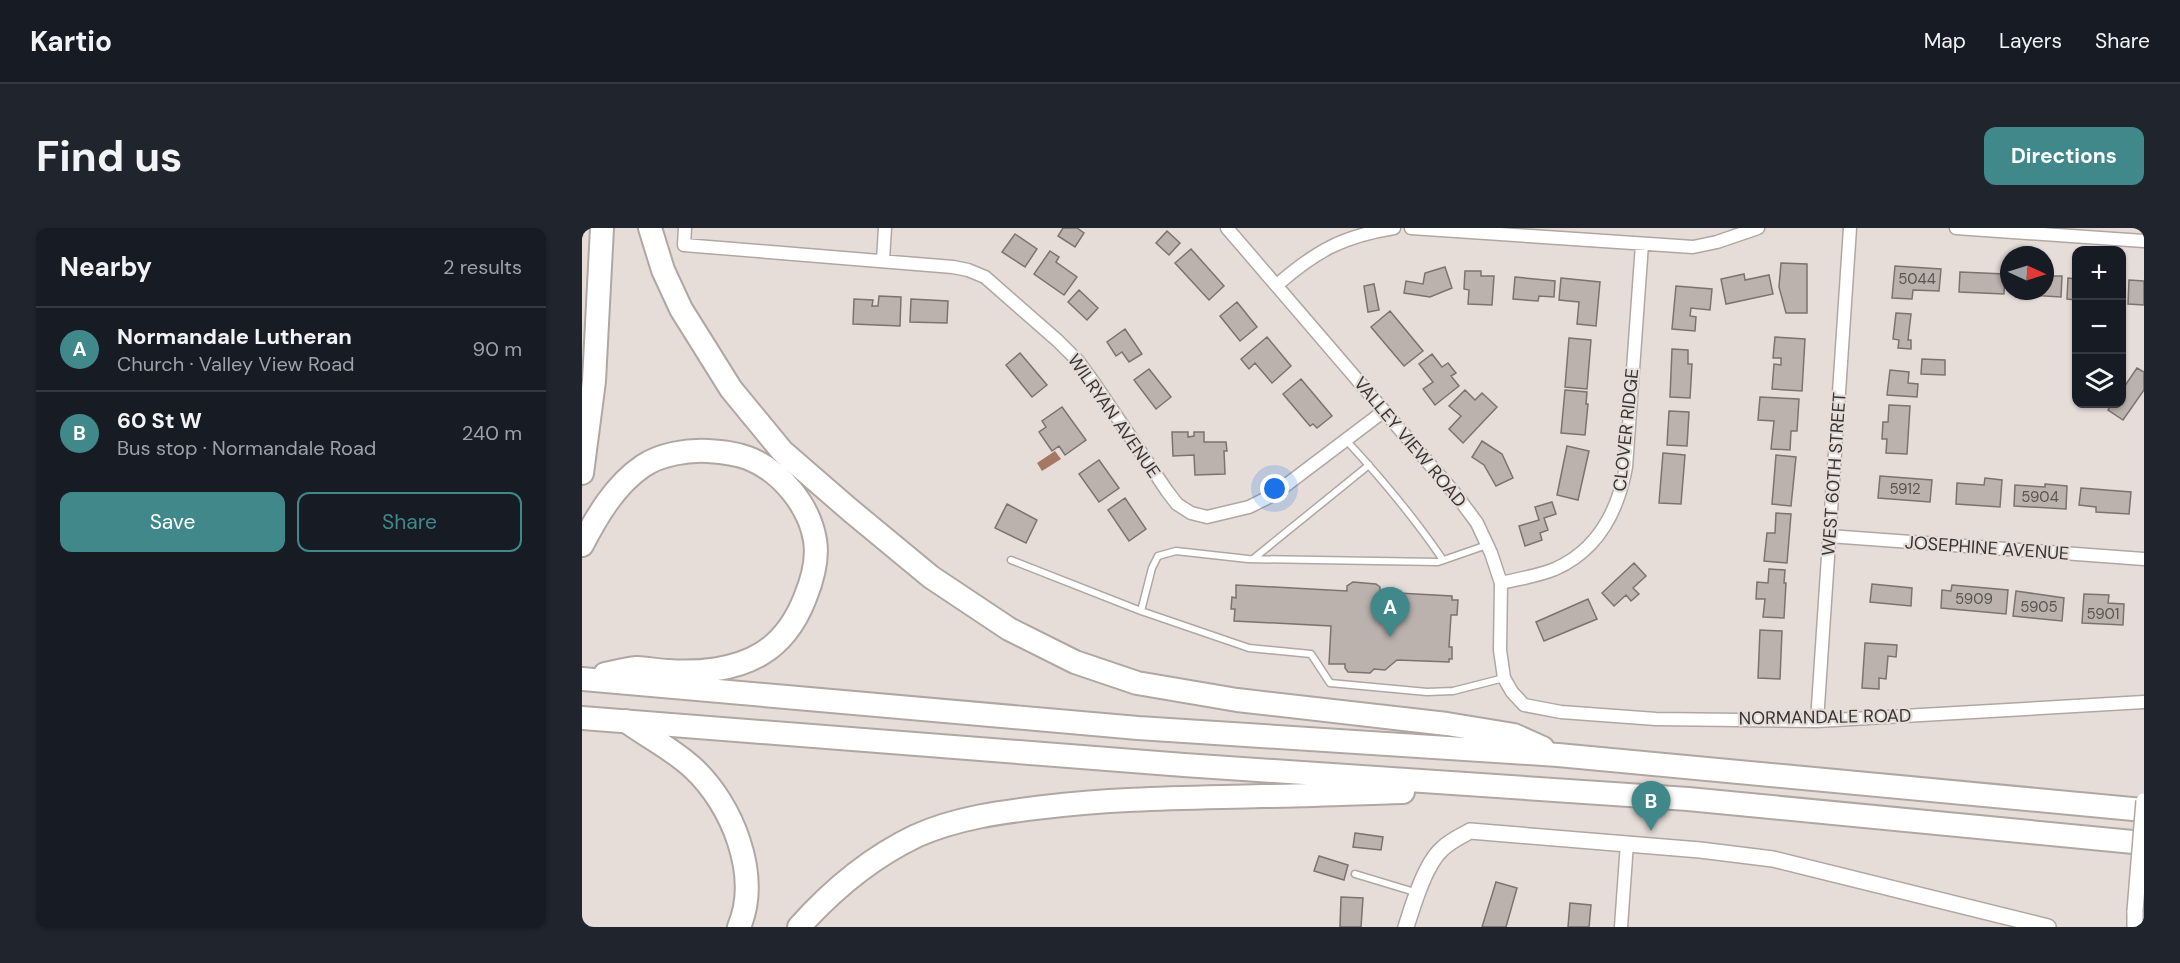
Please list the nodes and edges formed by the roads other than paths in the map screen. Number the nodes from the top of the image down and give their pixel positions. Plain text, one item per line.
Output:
1 (603, 228) edge
2 (650, 228) edge
3 (685, 228) edge
4 (885, 228) edge
5 (1227, 228) edge
6 (1394, 228) edge
7 (1411, 228) edge
8 (1758, 228) edge
9 (1850, 228) edge
10 (1956, 228) edge
11 (2068, 232) edge
12 (2144, 241) edge
13 (1642, 244) junction
14 (883, 260) junction
15 (1277, 285) junction
16 (1384, 411) junction
17 (1346, 440) junction
18 (1369, 465) junction
19 (582, 473) edge
20 (1829, 536) junction
21 (582, 545) edge
22 (1488, 545) junction
23 (1253, 559) junction
24 (2144, 559) edge
25 (1011, 560) dead end
26 (1443, 560) junction
27 (1501, 583) junction
28 (1141, 612) junction
29 (582, 678) edge
30 (1504, 678) junction
31 (1512, 693) joint
32 (2144, 702) edge
33 (582, 717) edge
34 (624, 720) junction
35 (1817, 721) junction
36 (1558, 755) junction
37 (1539, 788) junction
38 (2144, 801) edge
39 (2144, 810) edge
40 (1627, 843) junction
41 (2144, 843) edge
42 (1355, 874) dead end
43 (1418, 893) junction
44 (739, 927) edge
45 (799, 927) edge
46 (1406, 927) edge
47 (1621, 927) edge
48 (2048, 927) edge
49 (2135, 927) edge

1 - 19 highway
2 - 36 highway
3 - 14 street, WILRYAN AVENUE
4 - 14 street
5 - 15 street, VALLEY VIEW ROAD
6 - 15 street
7 - 13 street
8 - 13 street
9 - 20 street, WEST 60TH STREET
10 - 11 street
11 - 12 street
13 - 27 street, CLOVER RIDGE
14 - 17 street, WILRYAN AVENUE
15 - 16 street, VALLEY VIEW ROAD
16 - 17 street, WILRYAN AVENUE
16 - 22 street, VALLEY VIEW ROAD
17 - 18 lane
18 - 23 lane
18 - 26 lane
20 - 24 street, JOSEPHINE AVENUE
20 - 35 street, WEST 60TH STREET
21 - 29 highway
22 - 26 lane
22 - 27 street, VALLEY VIEW ROAD
23 - 26 lane
23 - 28 lane
25 - 28 lane
27 - 30 street, VALLEY VIEW ROAD
28 - 30 lane
29 - 36 highway
30 - 31 street, VALLEY VIEW ROAD
31 - 35 street, NORMANDALE ROAD
32 - 35 street, NORMANDALE ROAD
33 - 34 highway
34 - 37 highway
34 - 44 highway
36 - 39 highway
37 - 41 highway
37 - 45 highway
38 - 49 street, bridge
40 - 43 street
40 - 47 street
40 - 48 street
42 - 43 lane
43 - 46 street

